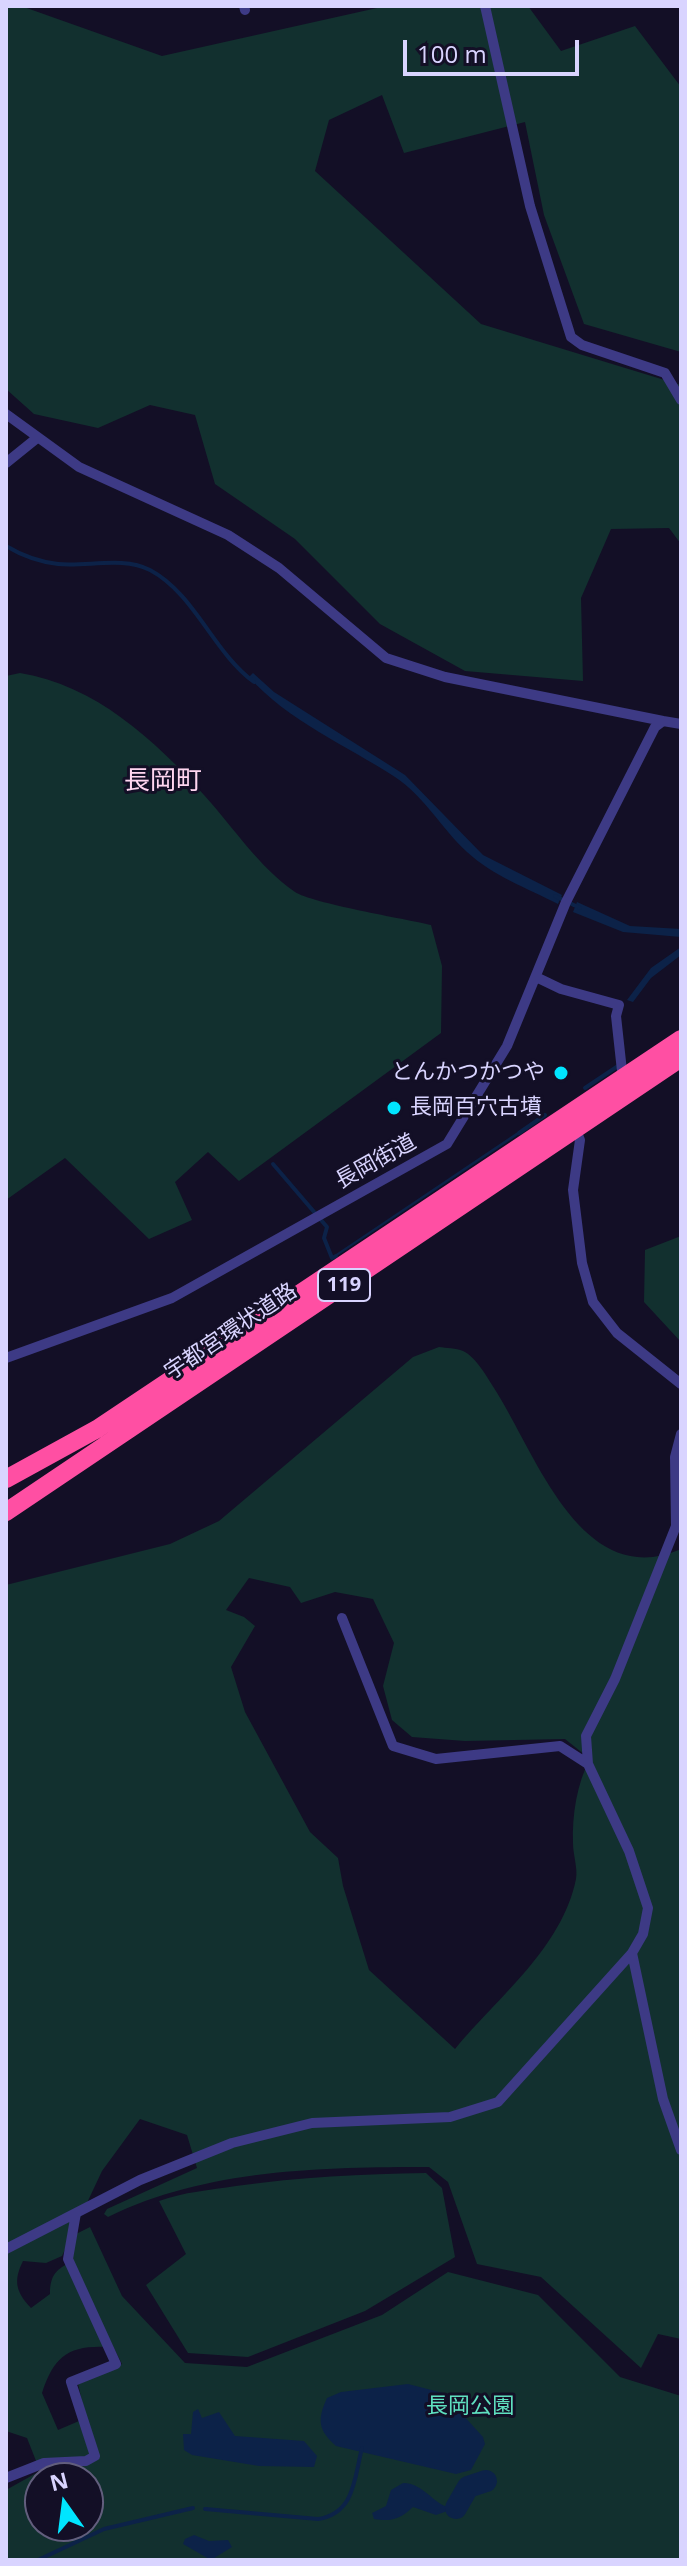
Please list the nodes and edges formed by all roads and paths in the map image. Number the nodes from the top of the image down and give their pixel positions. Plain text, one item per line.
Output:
1 (485, 6) edge
2 (681, 400) edge
3 (6, 414) edge
4 (37, 438) junction
5 (6, 463) edge
6 (663, 721) junction
7 (681, 724) edge
8 (536, 977) junction
9 (681, 1039) edge
10 (681, 1058) edge
11 (626, 1085) junction
12 (572, 1122) junction
13 (6, 1358) edge
14 (681, 1384) edge
15 (681, 1434) edge
16 (99, 1439) junction
17 (6, 1479) edge
18 (6, 1487) edge
19 (6, 1504) edge
20 (6, 1512) edge
21 (678, 1526) edge
22 (342, 1618) dead end
23 (588, 1764) junction
24 (632, 1953) junction
25 (681, 2150) edge
26 (76, 2213) junction
27 (6, 2249) edge
28 (6, 2478) edge

1 - 2 street
3 - 4 street
4 - 5 street
4 - 6 street
6 - 7 street
6 - 8 street, 長岡街道
8 - 11 street
8 - 13 street, 長岡街道
9 - 11 highway, 宇都宮環状道路 / 119
10 - 11 highway, 宇都宮環状道路 / 119
11 - 12 highway, 宇都宮環状道路 / 119
12 - 14 street
12 - 16 highway, 宇都宮環状道路 / 119
15 - 21 street
16 - 17 highway, 宇都宮環状道路 / 119
16 - 18 highway, 119
16 - 19 highway, 119
16 - 20 highway, 宇都宮環状道路 / 119
21 - 23 street
22 - 23 street
23 - 24 street
24 - 25 street
24 - 26 street
26 - 27 street
26 - 28 street

